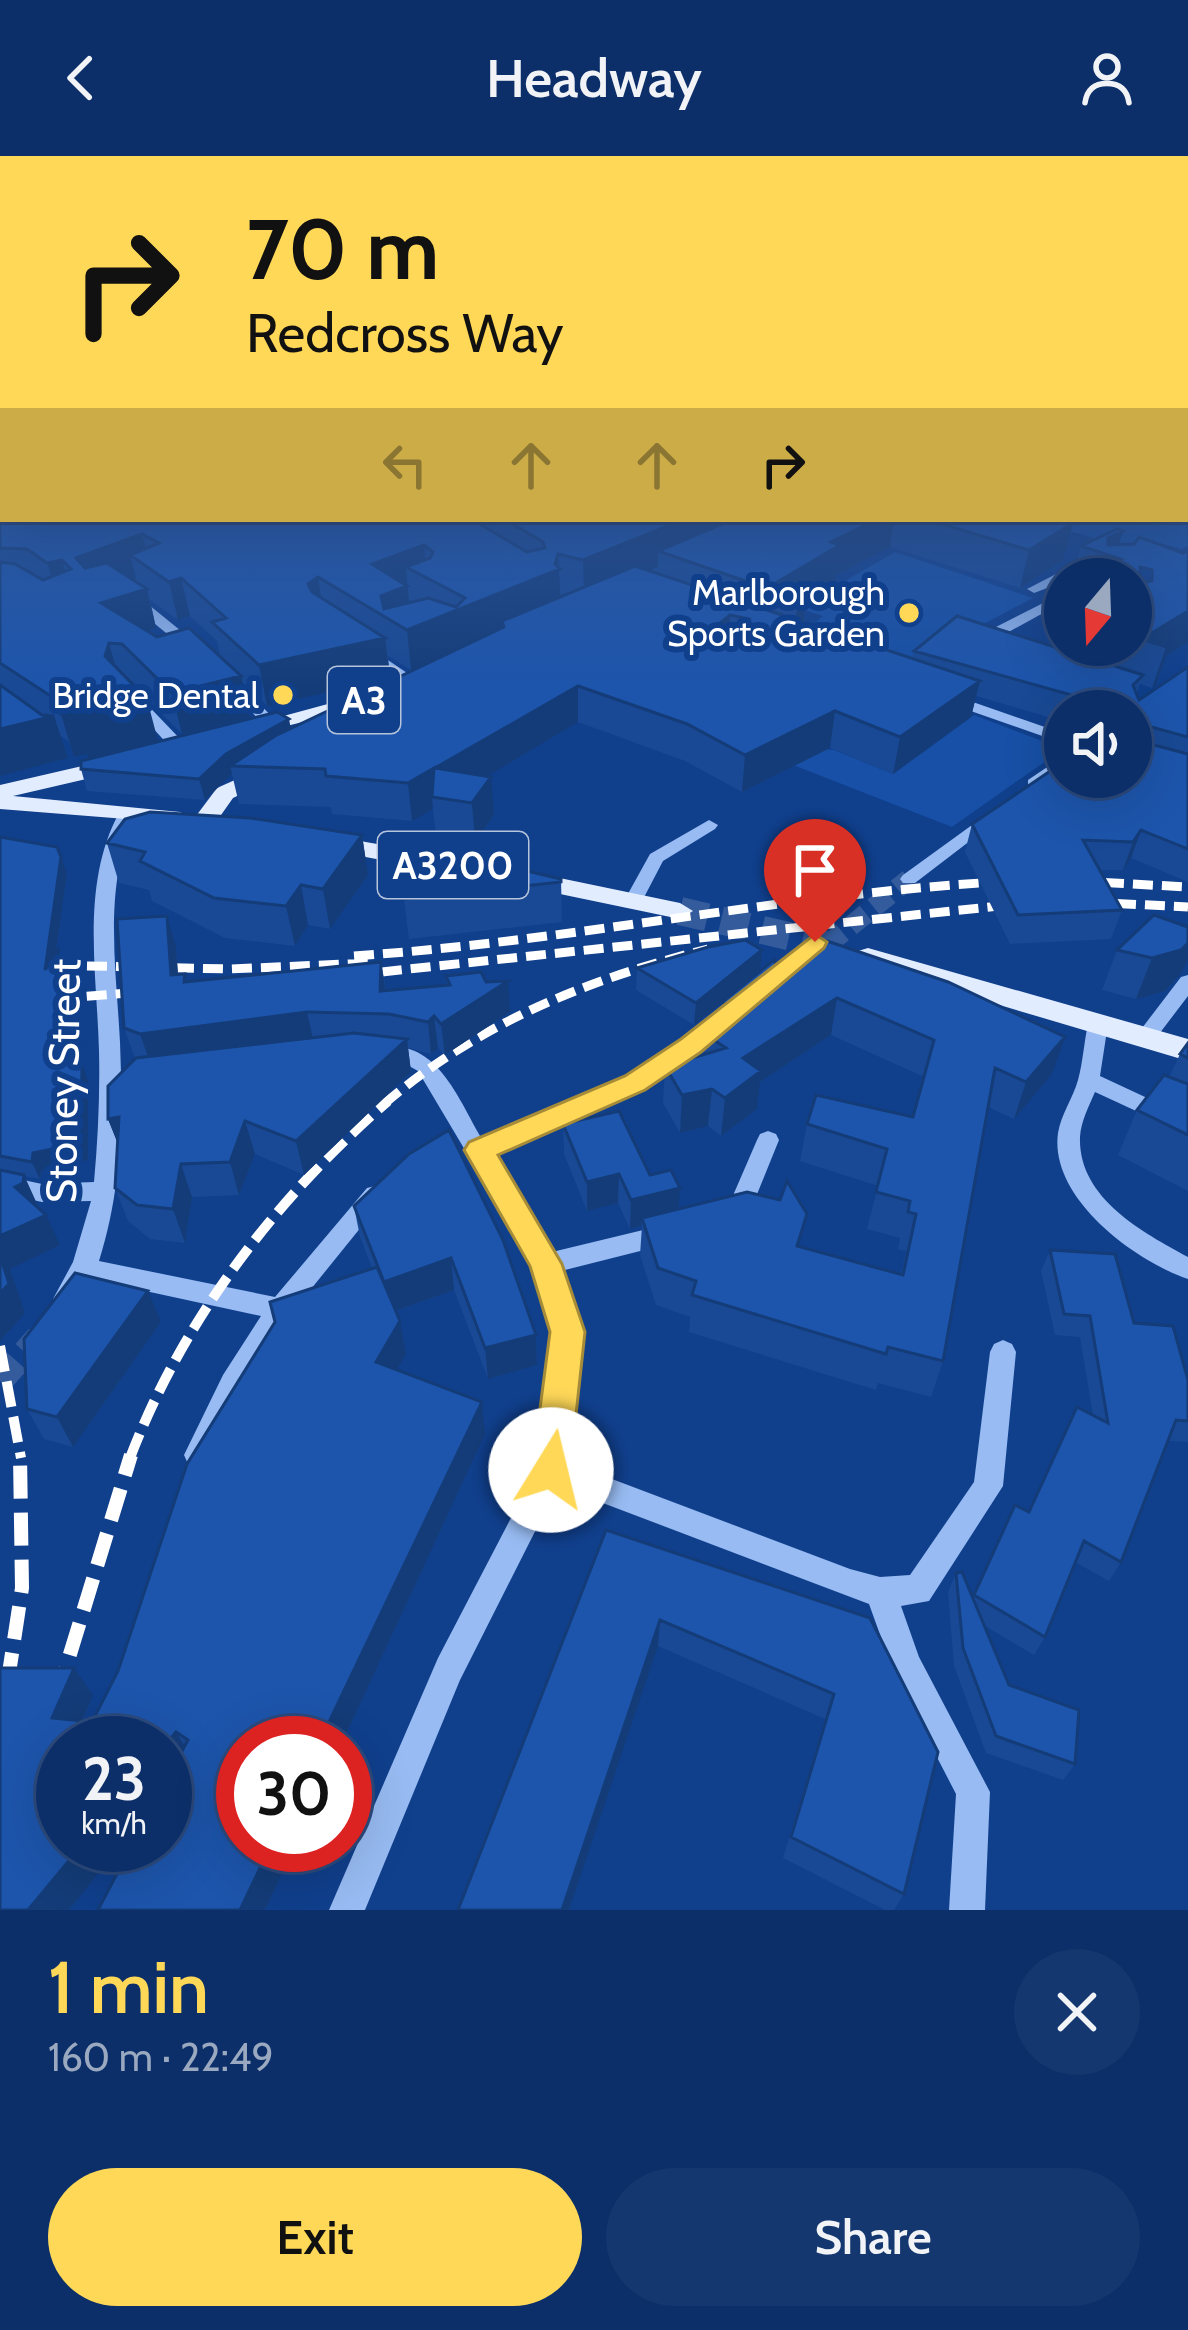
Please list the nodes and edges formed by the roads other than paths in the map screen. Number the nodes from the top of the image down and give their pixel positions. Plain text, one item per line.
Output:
1 (139, 585) edge
2 (1044, 586) edge
3 (1034, 589) dead end
4 (1044, 607) edge
5 (348, 640) edge
6 (1030, 656) edge
7 (442, 672) edge
8 (415, 683) junction
9 (125, 691) edge
10 (937, 694) edge
11 (381, 696) junction
12 (270, 723) junction
13 (342, 732) edge
14 (1044, 732) edge
15 (181, 747) junction
16 (290, 760) edge
17 (83, 770) junction
18 (1044, 776) edge
19 (0, 792) edge
20 (6, 809) edge
21 (122, 823) junction
22 (709, 825) dead end
23 (296, 838) edge
24 (909, 879) tunnel mouth
25 (633, 901) junction
26 (680, 911) tunnel mouth
27 (850, 952) edge
28 (1188, 982) edge
29 (741, 1004) edge
30 (1098, 1024) junction
31 (1146, 1037) junction
32 (1188, 1050) edge
33 (367, 1055) edge
34 (1089, 1080) junction
35 (135, 1081) edge
36 (108, 1085) junction
37 (1188, 1127) edge
38 (768, 1140) dead end
39 (466, 1144) junction
40 (388, 1179) edge
41 (0, 1184) edge
42 (104, 1191) junction
43 (546, 1264) junction
44 (84, 1268) junction
45 (1188, 1269) edge
46 (280, 1309) junction
47 (51, 1320) tunnel mouth
48 (1004, 1352) dead end
49 (551, 1470) junction
50 (187, 1481) edge
51 (880, 1592) junction
52 (346, 1910) edge
53 (967, 1910) edge

1 - 12 street
2 - 3 street
4 - 6 street
5 - 8 street
7 - 8 main road, A3
8 - 11 main road, A3
9 - 15 street
10 - 14 street
11 - 12 main road, A3
11 - 13 main road
12 - 15 main road, A3
15 - 17 main road, A3
16 - 21 main road
17 - 19 main road, A3
17 - 20 main road, A3
18 - 24 street
20 - 21 main road
21 - 36 street, Stoney Street
22 - 25 street
23 - 25 main road, A3200
25 - 26 main road, A3200
27 - 30 main road
28 - 31 street
29 - 39 street
30 - 31 main road
30 - 34 street
31 - 32 main road
33 - 39 street
34 - 37 street
34 - 45 street
35 - 36 street
36 - 42 street, Stoney Street
38 - 43 street
39 - 43 street
40 - 46 street
41 - 42 street
42 - 44 street, Stoney Street
43 - 49 street
44 - 46 street
44 - 47 street, Stoney Street
46 - 50 street
48 - 51 street
49 - 51 street
49 - 52 street
51 - 53 street

